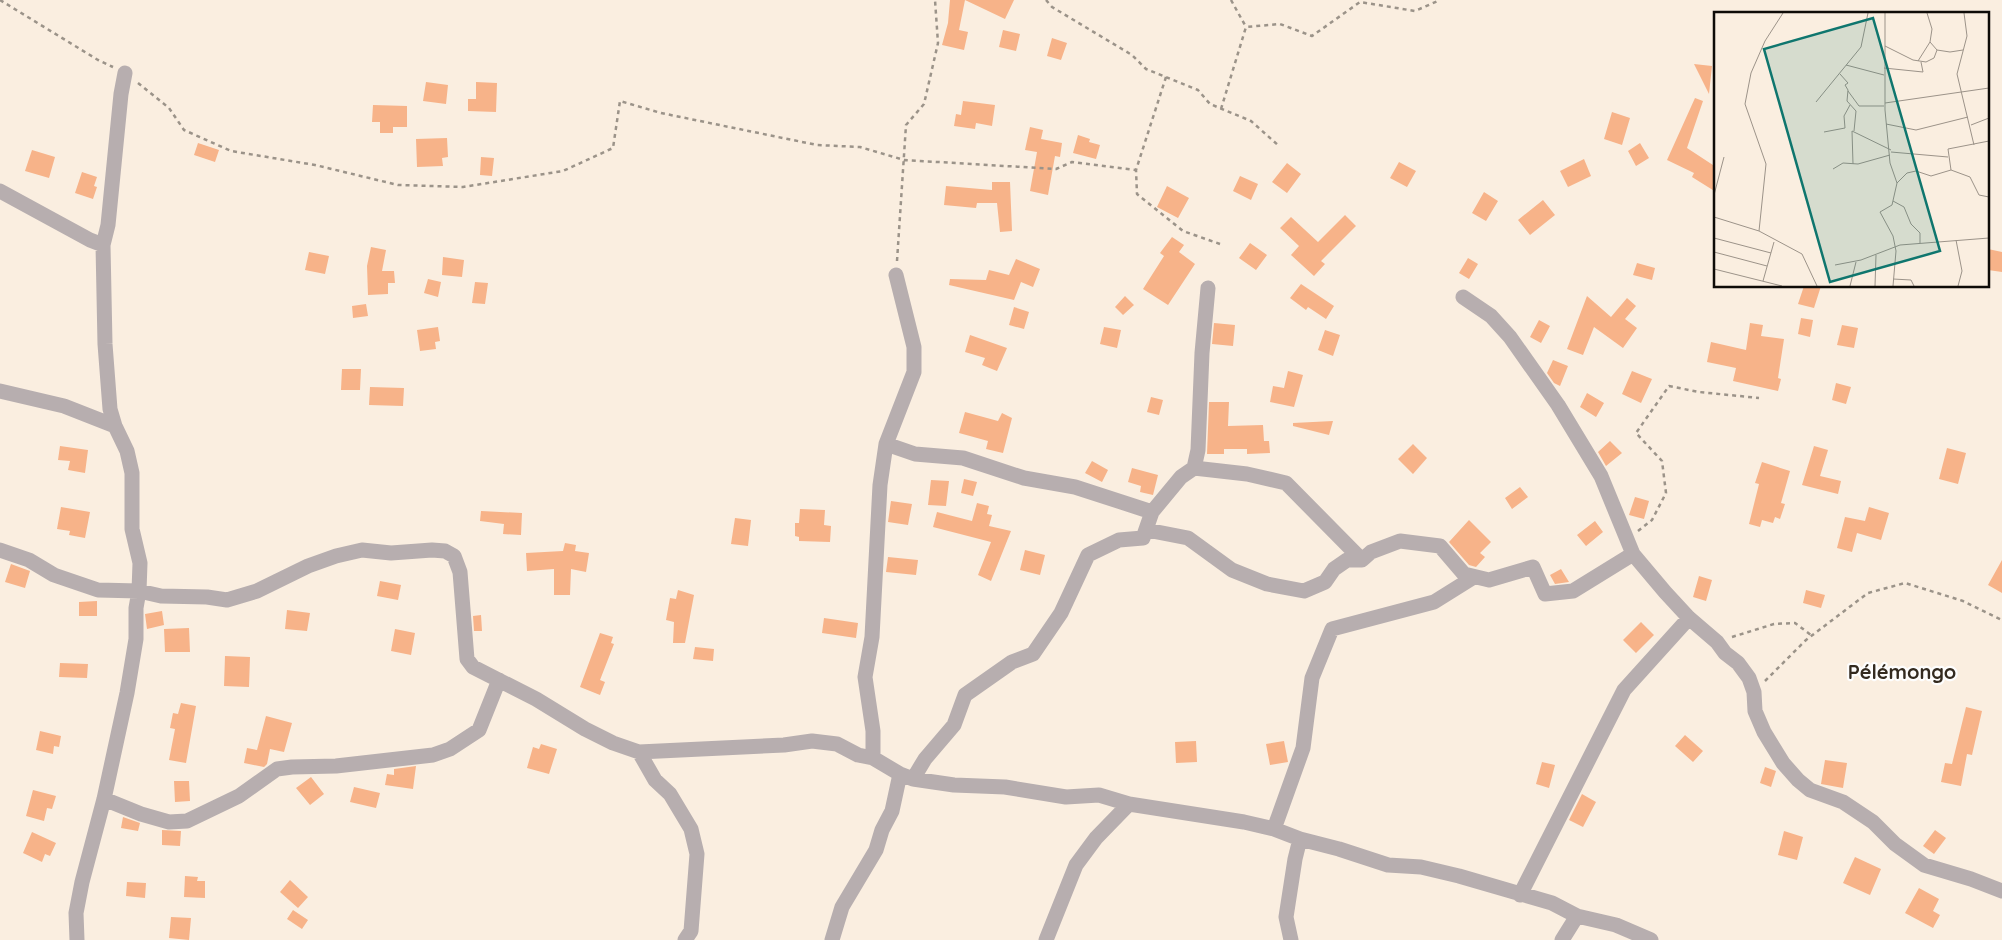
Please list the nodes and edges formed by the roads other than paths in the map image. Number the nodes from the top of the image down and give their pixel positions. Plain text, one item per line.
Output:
1 (125, 73) road end
2 (0, 191) edge
3 (103, 245) junction
4 (896, 275) road end
5 (1208, 288) dead end
6 (1463, 297) dead end
7 (0, 390) edge
8 (115, 426) junction
9 (886, 444) junction
10 (1194, 468) junction
11 (1152, 512) junction
12 (1147, 530) junction
13 (0, 550) edge
14 (1633, 554) junction
15 (1362, 560) junction
16 (1474, 577) junction
17 (139, 591) junction
18 (1689, 618) junction
19 (499, 680) junction
20 (639, 752) junction
21 (873, 758) junction
22 (906, 776) junction
23 (104, 799) junction
24 (1129, 804) junction
25 (1274, 829) junction
26 (1300, 839) junction
27 (2002, 891) edge
28 (1520, 895) junction
29 (1577, 916) junction
30 (77, 940) edge
31 (685, 940) edge
32 (832, 940) edge
33 (1046, 940) edge
34 (1291, 940) edge
35 (1562, 940) edge
36 (1651, 940) edge

1 - 3 street
2 - 3 street
3 - 8 street
4 - 9 street
5 - 10 street
6 - 14 street
7 - 8 street
8 - 17 street
9 - 11 street
9 - 21 street
10 - 11 street
10 - 15 street
11 - 12 street
12 - 15 street
12 - 22 street
13 - 17 street
14 - 16 street
14 - 18 street
15 - 16 street
16 - 25 street
17 - 19 street
17 - 23 street
18 - 27 street
18 - 28 street
19 - 20 street
19 - 23 street
20 - 21 street
20 - 31 street
21 - 22 street
22 - 24 street
22 - 32 street
23 - 30 street
24 - 25 street
24 - 33 street
25 - 26 street
26 - 28 street
26 - 34 street
28 - 29 street
29 - 35 street
29 - 36 street

